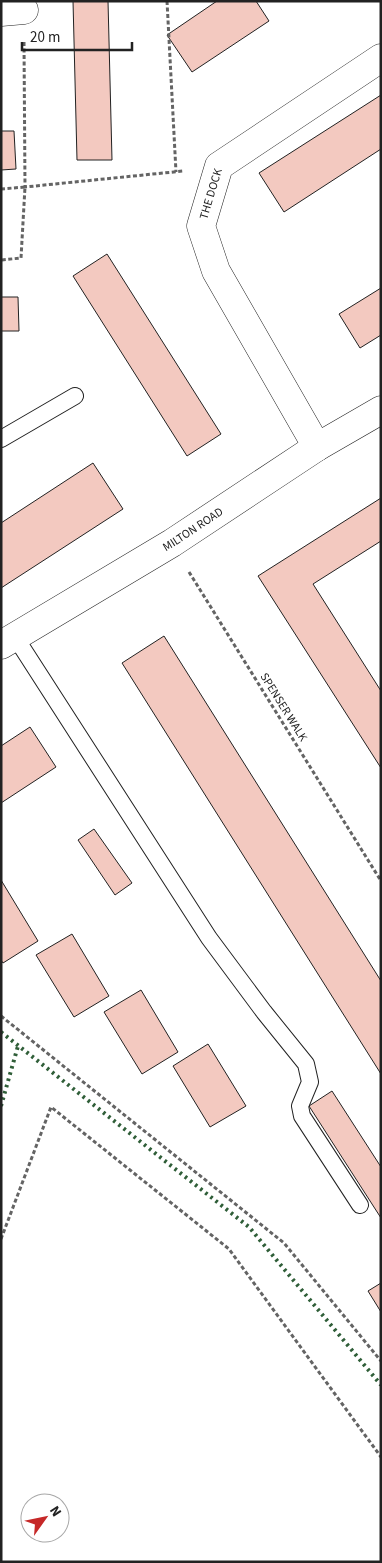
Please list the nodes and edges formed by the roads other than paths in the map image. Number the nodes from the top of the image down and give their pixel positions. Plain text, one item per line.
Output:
1 (381, 58) edge
2 (75, 396) dead end
3 (381, 410) edge
4 (1, 439) edge
5 (317, 447) junction
6 (8, 640) edge
7 (360, 1206) dead end

1 - 5 street, THE DOCK
2 - 4 lane
3 - 5 street, MILTON ROAD
5 - 6 street, MILTON ROAD
6 - 7 lane

